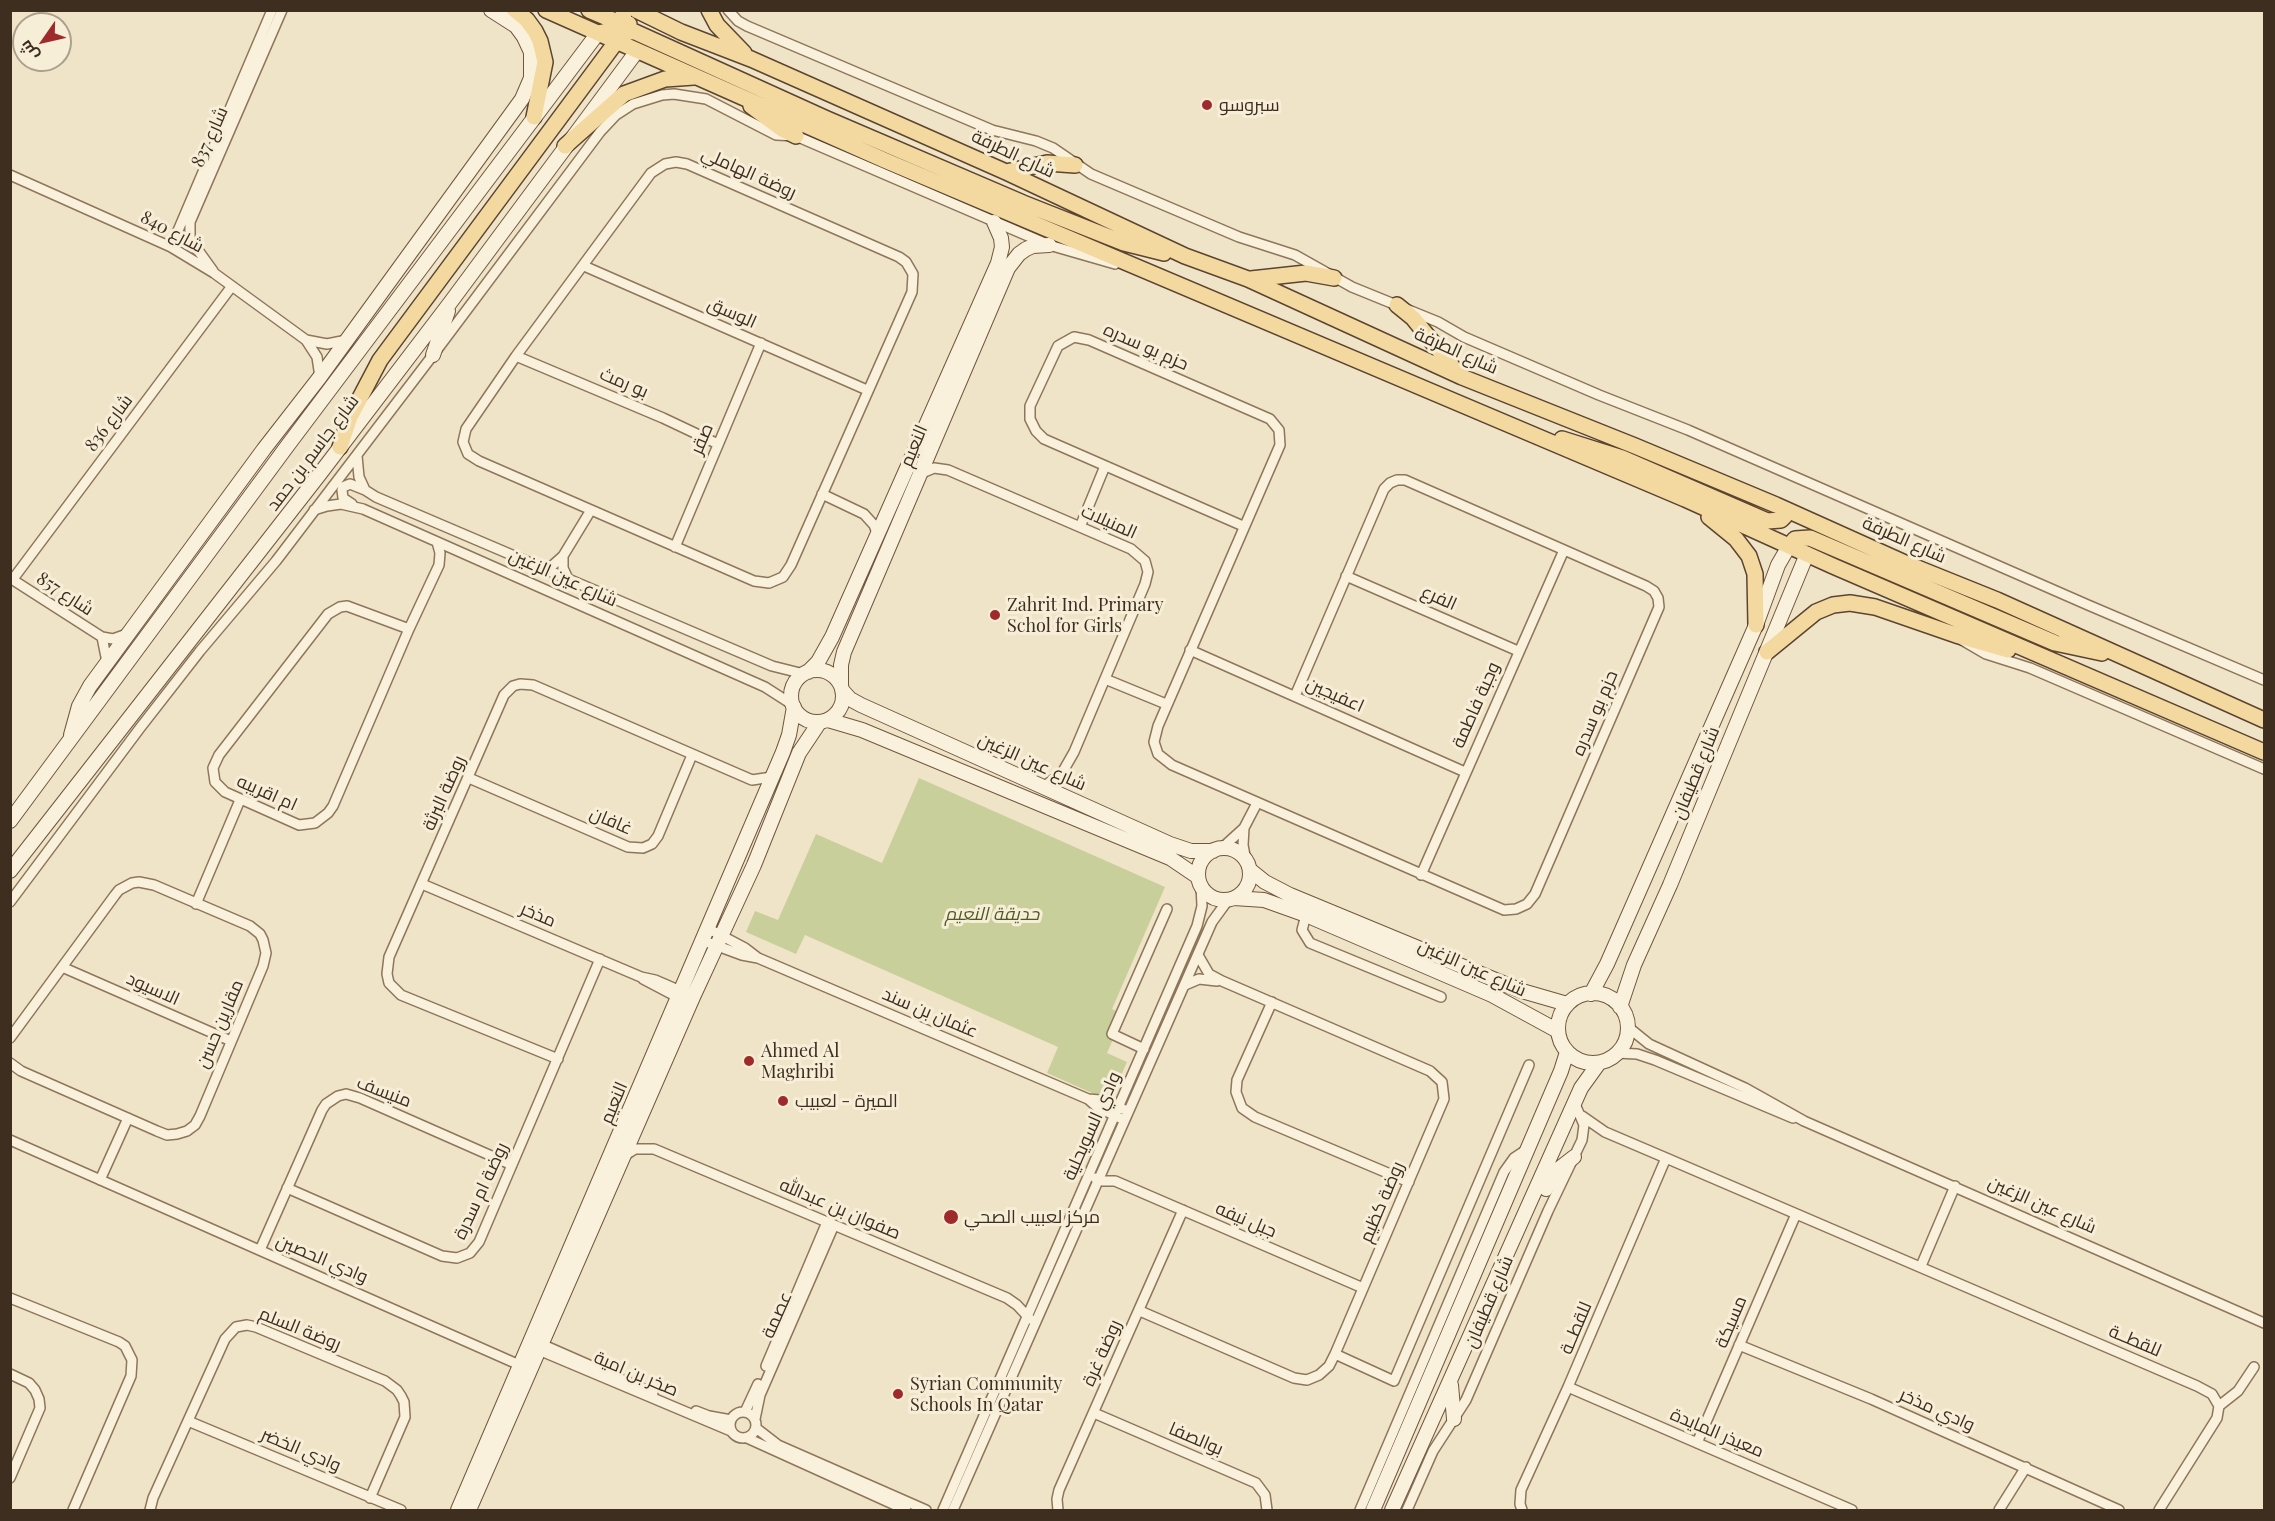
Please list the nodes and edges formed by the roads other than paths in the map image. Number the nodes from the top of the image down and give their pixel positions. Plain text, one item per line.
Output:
1 (272, 10) edge
2 (282, 10) edge
3 (491, 10) edge
4 (515, 10) edge
5 (546, 10) edge
6 (589, 10) edge
7 (709, 10) edge
8 (728, 10) edge
9 (612, 15) edge
10 (661, 15) edge
11 (629, 21) edge
12 (598, 33) junction
13 (646, 37) junction
14 (636, 51) junction
15 (751, 59) junction
16 (697, 76) junction
17 (737, 95) junction
18 (645, 99) joint
19 (534, 117) junction
20 (796, 136) junction
21 (565, 146) junction
22 (1076, 165) junction
23 (1006, 172) junction
24 (10, 175) edge
25 (994, 222) junction
26 (1049, 246) junction
27 (171, 247) junction
28 (1185, 256) junction
29 (584, 266) junction
30 (1138, 269) junction
31 (214, 273) junction
32 (1334, 278) junction
33 (1248, 279) junction
34 (232, 286) junction
35 (401, 295) junction
36 (450, 303) junction
37 (1397, 304) junction
38 (369, 311) junction
39 (306, 339) junction
40 (347, 340) junction
41 (761, 343) junction
42 (433, 355) junction
43 (516, 356) junction
44 (1462, 376) junction
45 (320, 377) junction
46 (867, 390) junction
47 (299, 404) junction
48 (1521, 430) junction
49 (718, 444) junction
50 (340, 447) junction
51 (358, 454) junction
52 (1105, 466) junction
53 (922, 473) junction
54 (266, 476) junction
55 (365, 490) junction
56 (822, 494) junction
57 (1685, 499) junction
58 (355, 506) junction
59 (889, 509) junction
60 (314, 510) junction
61 (591, 510) junction
62 (1787, 510) junction
63 (864, 514) junction
64 (1803, 517) junction
65 (1243, 526) junction
66 (1080, 527) junction
67 (878, 535) junction
68 (437, 542) junction
69 (1789, 546) junction
70 (675, 547) junction
71 (1810, 547) junction
72 (1564, 550) junction
73 (458, 551) junction
74 (563, 556) junction
75 (439, 565) junction
76 (543, 570) junction
77 (1346, 576) junction
78 (12, 579) edge
79 (569, 581) junction
80 (1756, 625) junction
81 (409, 629) junction
82 (129, 632) junction
83 (1956, 635) junction
84 (102, 637) junction
85 (1190, 650) junction
86 (1518, 651) junction
87 (1767, 652) junction
88 (2118, 654) junction
89 (2045, 658) junction
90 (107, 662) junction
91 (806, 673) junction
92 (1105, 679) junction
93 (2265, 680) edge
94 (841, 688) junction
95 (1295, 696) junction
96 (1166, 704) junction
97 (793, 706) junction
98 (2265, 720) edge
99 (824, 721) junction
100 (70, 740) junction
101 (2265, 752) edge
102 (692, 755) junction
103 (2265, 769) edge
104 (1465, 772) junction
105 (772, 777) junction
106 (469, 778) junction
107 (752, 780) junction
108 (1043, 787) junction
109 (763, 798) junction
110 (240, 800) junction
111 (1257, 803) junction
112 (10, 821) edge
113 (1244, 828) junction
114 (1217, 850) junction
115 (1248, 865) junction
116 (10, 872) edge
117 (1421, 875) junction
118 (1200, 881) junction
119 (422, 884) junction
120 (1231, 899) junction
121 (10, 902) edge
122 (196, 904) junction
123 (1167, 909) dead end
124 (1306, 915) junction
125 (712, 938) junction
126 (1198, 955) junction
127 (600, 959) junction
128 (62, 967) junction
129 (1222, 981) junction
130 (1185, 985) junction
131 (1591, 994) junction
132 (686, 998) junction
133 (1441, 998) dead end
134 (1272, 1002) junction
135 (1568, 1005) junction
136 (1620, 1007) junction
137 (1628, 1028) junction
138 (1558, 1031) junction
139 (10, 1038) edge
140 (231, 1041) junction
141 (1144, 1049) junction
142 (1567, 1052) junction
143 (1617, 1053) junction
144 (558, 1059) junction
145 (10, 1063) edge
146 (1599, 1063) junction
147 (1529, 1065) dead end
148 (1578, 1109) junction
149 (1116, 1111) junction
150 (1127, 1116) junction
151 (128, 1118) junction
152 (1804, 1120) junction
153 (1605, 1132) junction
154 (1584, 1133) junction
155 (10, 1140) edge
156 (1528, 1149) junction
157 (624, 1156) junction
158 (1574, 1157) junction
159 (1666, 1158) junction
160 (1094, 1164) junction
161 (512, 1165) junction
162 (1103, 1169) junction
163 (1089, 1175) junction
164 (100, 1180) junction
165 (1098, 1180) junction
166 (1115, 1181) junction
167 (1409, 1182) junction
168 (1955, 1186) junction
169 (287, 1188) junction
170 (1183, 1210) junction
171 (1796, 1214) junction
172 (831, 1223) junction
173 (1520, 1227) junction
174 (260, 1250) junction
175 (1920, 1266) junction
176 (1363, 1288) junction
177 (10, 1298) edge
178 (1140, 1311) junction
179 (1027, 1318) junction
180 (1036, 1322) junction
181 (2265, 1323) edge
182 (535, 1345) junction
183 (1739, 1345) junction
184 (1335, 1354) junction
185 (525, 1367) junction
186 (2254, 1367) dead end
187 (10, 1374) edge
188 (1450, 1383) junction
189 (1568, 1387) junction
190 (2218, 1406) junction
191 (745, 1412) junction
192 (1094, 1413) junction
193 (1454, 1419) junction
194 (188, 1420) junction
195 (731, 1420) junction
196 (755, 1424) junction
197 (731, 1431) junction
198 (747, 1438) junction
199 (1697, 1443) junction
200 (2026, 1467) junction
201 (10, 1478) edge
202 (370, 1498) junction
203 (73, 1510) edge
204 (150, 1510) edge
205 (400, 1510) edge
206 (458, 1510) edge
207 (469, 1510) edge
208 (906, 1510) edge
209 (926, 1510) edge
210 (943, 1510) edge
211 (953, 1510) edge
212 (1058, 1510) edge
213 (1267, 1510) edge
214 (1359, 1510) edge
215 (1373, 1510) edge
216 (1392, 1510) edge
217 (1407, 1510) edge
218 (1522, 1510) edge
219 (1852, 1510) edge
220 (1999, 1510) edge
221 (2119, 1510) edge
222 (2159, 1510) edge

1 - 27 street, شارع 837
2 - 31 street, شارع 837
3 - 38 street, شارع جاسم بن حمد
4 - 19 main road
5 - 12 main road, شارع الطرفة
6 - 9 main road
7 - 15 main road
8 - 22 street, شارع الطرفة
9 - 11 main road
9 - 12 main road
10 - 11 main road, شارع الطرفة
10 - 13 main road
10 - 15 main road, شارع الطرفة
11 - 12 main road, شارع الطرفة
11 - 13 main road
11 - 14 main road, شارع الطرفة
11 - 50 main road
12 - 19 street, شارع جاسم بن حمد
13 - 14 main road
13 - 28 main road
14 - 16 main road, شارع الطرفة
14 - 21 street, شارع جاسم بن حمد
15 - 23 main road, شارع الطرفة
16 - 17 main road, شارع الطرفة
16 - 21 main road
17 - 20 main road
17 - 30 main road, شارع الطرفة
18 - 20 street, شارع الطرفة
18 - 42 street, شارع جاسم بن حمد
19 - 35 street, شارع جاسم بن حمد
20 - 25 street, شارع الطرفة
21 - 36 street, شارع جاسم بن حمد
22 - 23 main road
22 - 32 street, شارع الطرفة
23 - 28 main road, شارع الطرفة
24 - 27 street, شارع 840
25 - 26 street, شارع الطرفة
25 - 59 street, النعيم
26 - 30 street, شارع الطرفة
26 - 53 street, النعيم
27 - 31 street, شارع 840
28 - 33 main road, شارع الطرفة
29 - 41 street, الوسق
29 - 43 street, روضة الهاملي
29 - 46 street, روضة الهاملي
30 - 48 main road, شارع الطرفة
31 - 34 street, شارع 840
32 - 33 main road
32 - 37 street, شارع الطرفة
33 - 44 main road, شارع الطرفة
34 - 39 street, شارع 840
34 - 78 street, شارع 836
35 - 38 street
35 - 54 street, شارع جاسم بن حمد
36 - 42 street
36 - 50 street, شارع جاسم بن حمد
37 - 44 main road
37 - 93 street, شارع الطرفة
38 - 40 street, شارع جاسم بن حمد
39 - 40 street, شارع 840
39 - 45 street, شارع 840
40 - 45 street, شارع جاسم بن حمد
41 - 46 street, الوسق
41 - 49 street, صقر
42 - 51 street, شارع جاسم بن حمد
43 - 49 street, بو رمث
43 - 61 street, روضة الهاملي
44 - 62 main road, شارع الطرفة
45 - 47 street, شارع جاسم بن حمد
46 - 56 street, روضة الهاملي
47 - 54 street
47 - 82 street, شارع جاسم بن حمد
48 - 57 main road, شارع الطرفة
48 - 62 main road
49 - 70 street, صقر
50 - 116 street, شارع جاسم بن حمد
51 - 55 street
51 - 60 street, شارع جاسم بن حمد
52 - 65 street, حزم بو سدره
52 - 65 street, حزم بو سدره
52 - 66 street
53 - 66 street, المنيلات
53 - 94 street, النعيم
54 - 100 street, شارع جاسم بن حمد
55 - 58 street
55 - 76 street, شارع عين الزغين
56 - 63 street
56 - 70 street, روضة الهاملي
57 - 69 main road, شارع الطرفة
57 - 80 main road
58 - 60 street, شارع عين الزغين
58 - 68 street, شارع عين الزغين
59 - 63 street
59 - 67 street, النعيم
60 - 121 street, شارع جاسم بن حمد
61 - 70 street, روضة الهاملي
61 - 74 street
62 - 64 main road, شارع الطرفة
63 - 67 street
64 - 71 main road
64 - 88 main road, شارع الطرفة
65 - 85 street, حزم بو سدره
66 - 92 street, المنيلات
67 - 91 street, النعيم
68 - 73 street, شارع عين الزغين
68 - 75 street
69 - 71 main road
69 - 80 street
71 - 87 street, شارع قطيفان
71 - 88 main road
71 - 89 main road
72 - 77 street, حزم بو سدره
72 - 86 street, وجبة فاطمة
72 - 117 street, حزم بو سدره
73 - 75 street, ام اقريبه
73 - 97 street, شارع عين الزغين
74 - 76 street
74 - 79 street
75 - 81 street, ام اقريبه
76 - 79 street, شارع عين الزغين
77 - 86 street, الفرع
77 - 95 street, حزم بو سدره
78 - 84 street, شارع 857
79 - 91 street, شارع عين الزغين
80 - 131 street
81 - 110 street, ام اقريبه
81 - 110 street, ام اقريبه
82 - 84 street, شارع 857
82 - 90 street, شارع جاسم بن حمد
83 - 87 main road
83 - 89 main road
83 - 103 street
84 - 90 street, شارع 857
85 - 95 street, اعفيجين
85 - 96 street, حزم بو سدره
86 - 104 street, وجبة فاطمة
87 - 136 street, شارع قطيفان
88 - 98 main road, شارع الطرفة
89 - 101 main road
90 - 100 street, شارع جاسم بن حمد
91 - 94 street
91 - 97 street
92 - 96 street
92 - 108 street, المنيلات
94 - 99 street
94 - 108 street, شارع عين الزغين
95 - 104 street, اعفيجين
96 - 111 street, حزم بو سدره
97 - 99 street
97 - 105 street, النعيم
99 - 118 street, شارع عين الزغين
99 - 125 street, النعيم
100 - 112 street, شارع جاسم بن حمد
102 - 106 street, غافان
102 - 106 street, روضة البرثة
102 - 107 street, روضة البرثة
104 - 117 street, وجبة فاطمة
105 - 107 street
105 - 109 street, النعيم
106 - 119 street, روضة البرثة
107 - 109 street
108 - 114 street, شارع عين الزغين
109 - 125 street, النعيم
110 - 122 street
111 - 113 street
111 - 117 street, حزم بو سدره
113 - 114 street
113 - 115 street
114 - 115 street
114 - 118 street
115 - 120 street
115 - 135 street, شارع عين الزغين
118 - 120 street
118 - 141 street, وادي السويحلية
119 - 127 street, مذخر
119 - 144 street, روضة البرثة
120 - 124 street, شارع عين الزغين
120 - 126 street, وادي السويحلية
122 - 128 street, مقارين حسن
122 - 140 street, مقارين حسن
123 - 141 street
124 - 133 street
124 - 138 street, شارع عين الزغين
125 - 132 street, النعيم
125 - 149 street, عثمان بن سند
126 - 129 street, روضة كظيم
126 - 130 street, وادي السويحلية
127 - 132 street, مذخر
127 - 144 street, روضة ام سدرة
128 - 139 street, مقارين حسن
128 - 140 street, الاسيود
129 - 130 street, روضة كظيم
129 - 134 street, روضة كظيم
130 - 150 street, وادي السويحلية
131 - 135 street
131 - 136 street
132 - 157 street, النعيم
132 - 182 street, النعيم
134 - 167 street, روضة كظيم
134 - 167 street
135 - 138 street
136 - 137 street
137 - 143 street
137 - 152 street, شارع عين الزغين
138 - 142 street
140 - 151 street, مقارين حسن
141 - 149 street, وادي السويحلية
142 - 146 street
142 - 156 street, شارع قطيفان
143 - 146 street
143 - 152 street, شارع عين الزغين
144 - 161 street, روضة ام سدرة
145 - 151 street, مقارين حسن
146 - 148 street, شارع قطيفان
147 - 184 street
148 - 153 street, للقطــة
148 - 154 street
148 - 173 street, شارع قطيفان
149 - 150 street, عثمان بن سند
149 - 160 street, وادي السويحلية
150 - 162 street, وادي السويحلية
151 - 164 street
152 - 168 street, شارع عين الزغين
153 - 154 street, للقطــة
153 - 159 street, للقطــة
154 - 158 street, شارع قطيفان
155 - 164 street, وادي الحصين
156 - 214 street, شارع قطيفان
156 - 215 street, شارع قطيفان
157 - 172 street, صفوان بن عبدالله
157 - 182 street, النعيم
158 - 173 street
158 - 193 street, شارع قطيفان
159 - 171 street, للقطــة
159 - 189 street, للقطــة
160 - 162 street, جبل نيفه
160 - 163 street, وادي السويحلية
161 - 169 street, منيسف
161 - 169 street, روضة ام سدرة
162 - 165 street, وادي السويحلية
162 - 166 street, جبل نيفه
163 - 165 street, جبل نيفه
163 - 179 street, وادي السويحلية
164 - 174 street, وادي الحصين
165 - 166 street, جبل نيفه
165 - 180 street, وادي السويحلية
166 - 170 street, جبل نيفه
167 - 176 street, روضة كظيم
168 - 175 street
168 - 181 street, شارع عين الزغين
169 - 174 street, منيسف
170 - 176 street, جبل نيفه
170 - 178 street, روضة غرة
171 - 175 street, للقطــة
171 - 183 street, مسيكة
172 - 179 street, صفوان بن عبدالله
172 - 191 street, عصمة
172 - 196 street, عصمة
173 - 188 street, شارع قطيفان
174 - 185 street, وادي الحصين
175 - 190 street, للقطــة
176 - 184 street, روضة كظيم
177 - 203 street
178 - 184 street, روضة كظيم
178 - 192 street, روضة غرة
179 - 180 street, صفوان بن عبدالله
179 - 210 street, وادي السويحلية
180 - 211 street, وادي السويحلية
182 - 185 street, النعيم
182 - 195 street, صخر بن امية
182 - 197 street, صخر بن امية
183 - 199 street, مسيكة
183 - 200 street, وادي مذخر
185 - 206 street, النعيم
185 - 207 street, النعيم
186 - 190 street
187 - 201 street
188 - 193 street
188 - 216 street, شارع قطيفان
189 - 199 street, معيذر المايدة
189 - 218 street, للقطــة
190 - 222 street
191 - 195 street
191 - 196 street
192 - 212 street, روضة غرة
192 - 213 street, بوالصفا
193 - 217 street, شارع قطيفان
194 - 202 street, وادي الخضر
194 - 202 street, روضة السلم
194 - 204 street, روضة السلم
195 - 197 street
196 - 198 street
196 - 209 street
197 - 198 street
198 - 208 street
199 - 219 street, معيذر المايدة
200 - 220 street
200 - 221 street, وادي مذخر
202 - 205 street, وادي الخضر

